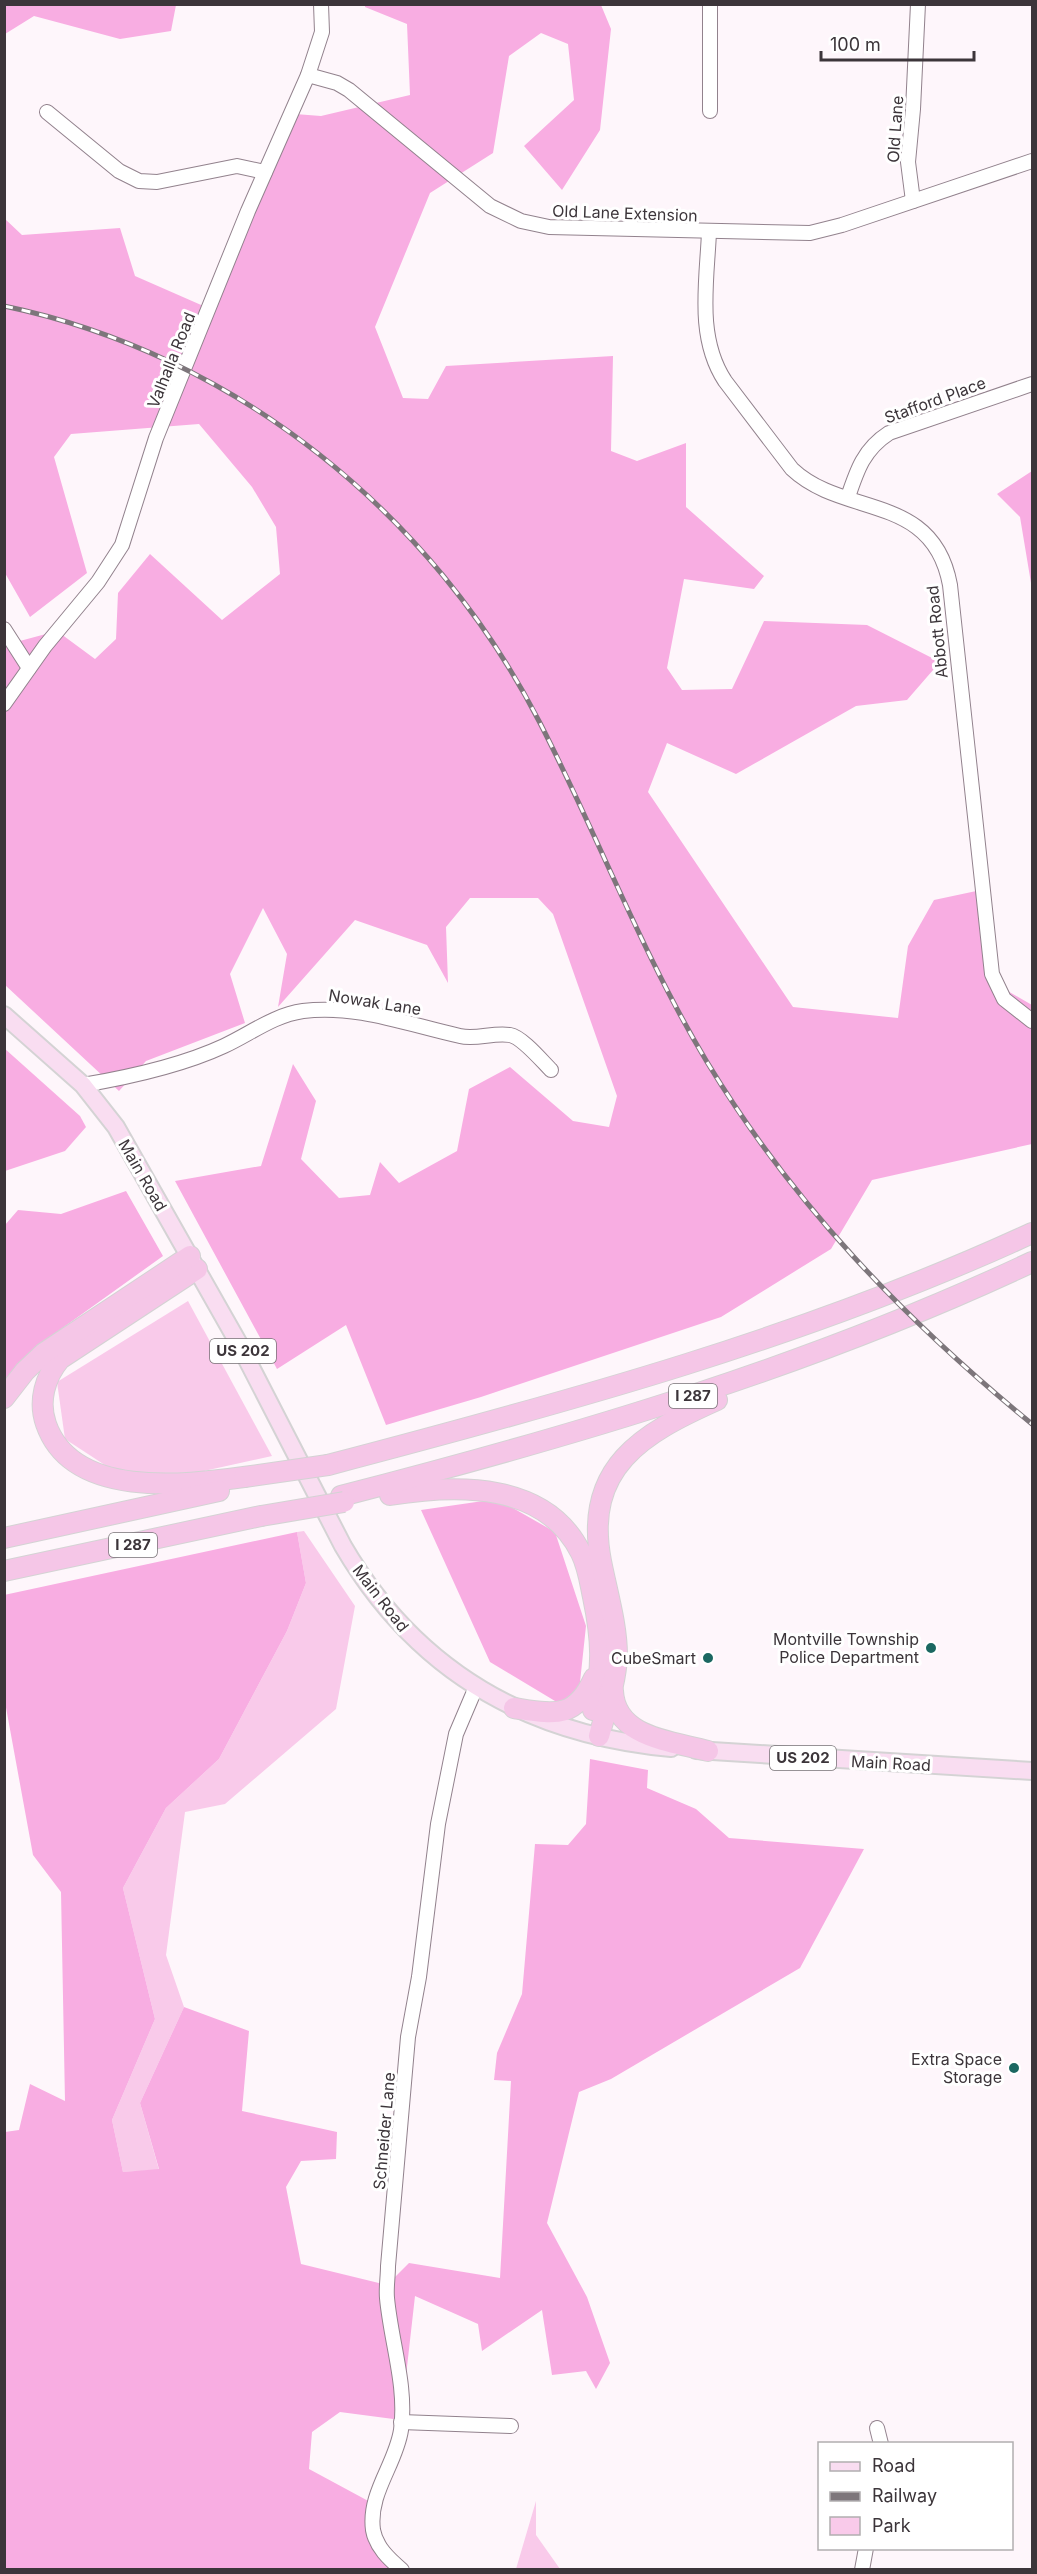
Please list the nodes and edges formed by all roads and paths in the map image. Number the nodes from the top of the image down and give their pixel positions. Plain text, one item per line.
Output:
1 (321, 4) edge
2 (710, 4) edge
3 (918, 4) edge
4 (308, 75) junction
5 (710, 111) dead end
6 (47, 112) dead end
7 (1032, 161) edge
8 (265, 172) junction
9 (913, 201) junction
10 (709, 231) junction
11 (1032, 384) edge
12 (848, 497) junction
13 (4, 629) edge
14 (30, 668) junction
15 (4, 704) edge
16 (4, 1015) edge
17 (1032, 1021) edge
18 (551, 1070) dead end
19 (83, 1085) junction
20 (1032, 1233) edge
21 (194, 1262) junction
22 (1032, 1263) edge
23 (855, 1337) junction
24 (4, 1398) edge
25 (246, 1481) junction
26 (343, 1499) junction
27 (4, 1539) edge
28 (4, 1571) edge
29 (602, 1655) junction
30 (613, 1684) junction
31 (476, 1687) junction
32 (514, 1708) junction
33 (594, 1735) junction
34 (708, 1751) junction
35 (1032, 1771) edge
36 (401, 2422) junction
37 (511, 2426) dead end
38 (877, 2428) dead end
39 (880, 2442) edge
40 (866, 2550) edge
41 (402, 2570) edge
42 (862, 2570) edge

1 - 4 street, Valhalla Road
2 - 5 street
3 - 9 street, Old Lane
4 - 8 street, Valhalla Road
4 - 10 street, Old Lane Extension
6 - 8 street
7 - 9 street
8 - 14 street, Valhalla Road
9 - 10 street, Old Lane Extension
10 - 12 street, Abbott Road
11 - 12 street, Stafford Place
12 - 17 street, Abbott Road
13 - 14 street
14 - 15 street, Valhalla Road
16 - 19 main road, Main Road / US 202
18 - 19 street, Nowak Lane
19 - 21 main road, Main Road / US 202
20 - 25 highway, I 287, bridge
21 - 24 highway
21 - 25 highway
21 - 31 main road, Main Road / US 202
22 - 23 highway, I 287
23 - 26 highway, I 287
23 - 30 highway
25 - 27 highway, I 287
26 - 28 highway, I 287, bridge
26 - 29 highway
29 - 32 highway
29 - 33 highway
30 - 33 highway
30 - 34 highway
31 - 32 main road, Main Road / US 202
31 - 36 street, Schneider Lane
32 - 33 main road, Main Road / US 202
33 - 34 main road, Main Road / US 202
34 - 35 main road, Main Road / US 202
36 - 37 street
36 - 41 street, Schneider Lane
38 - 39 street
40 - 42 street

